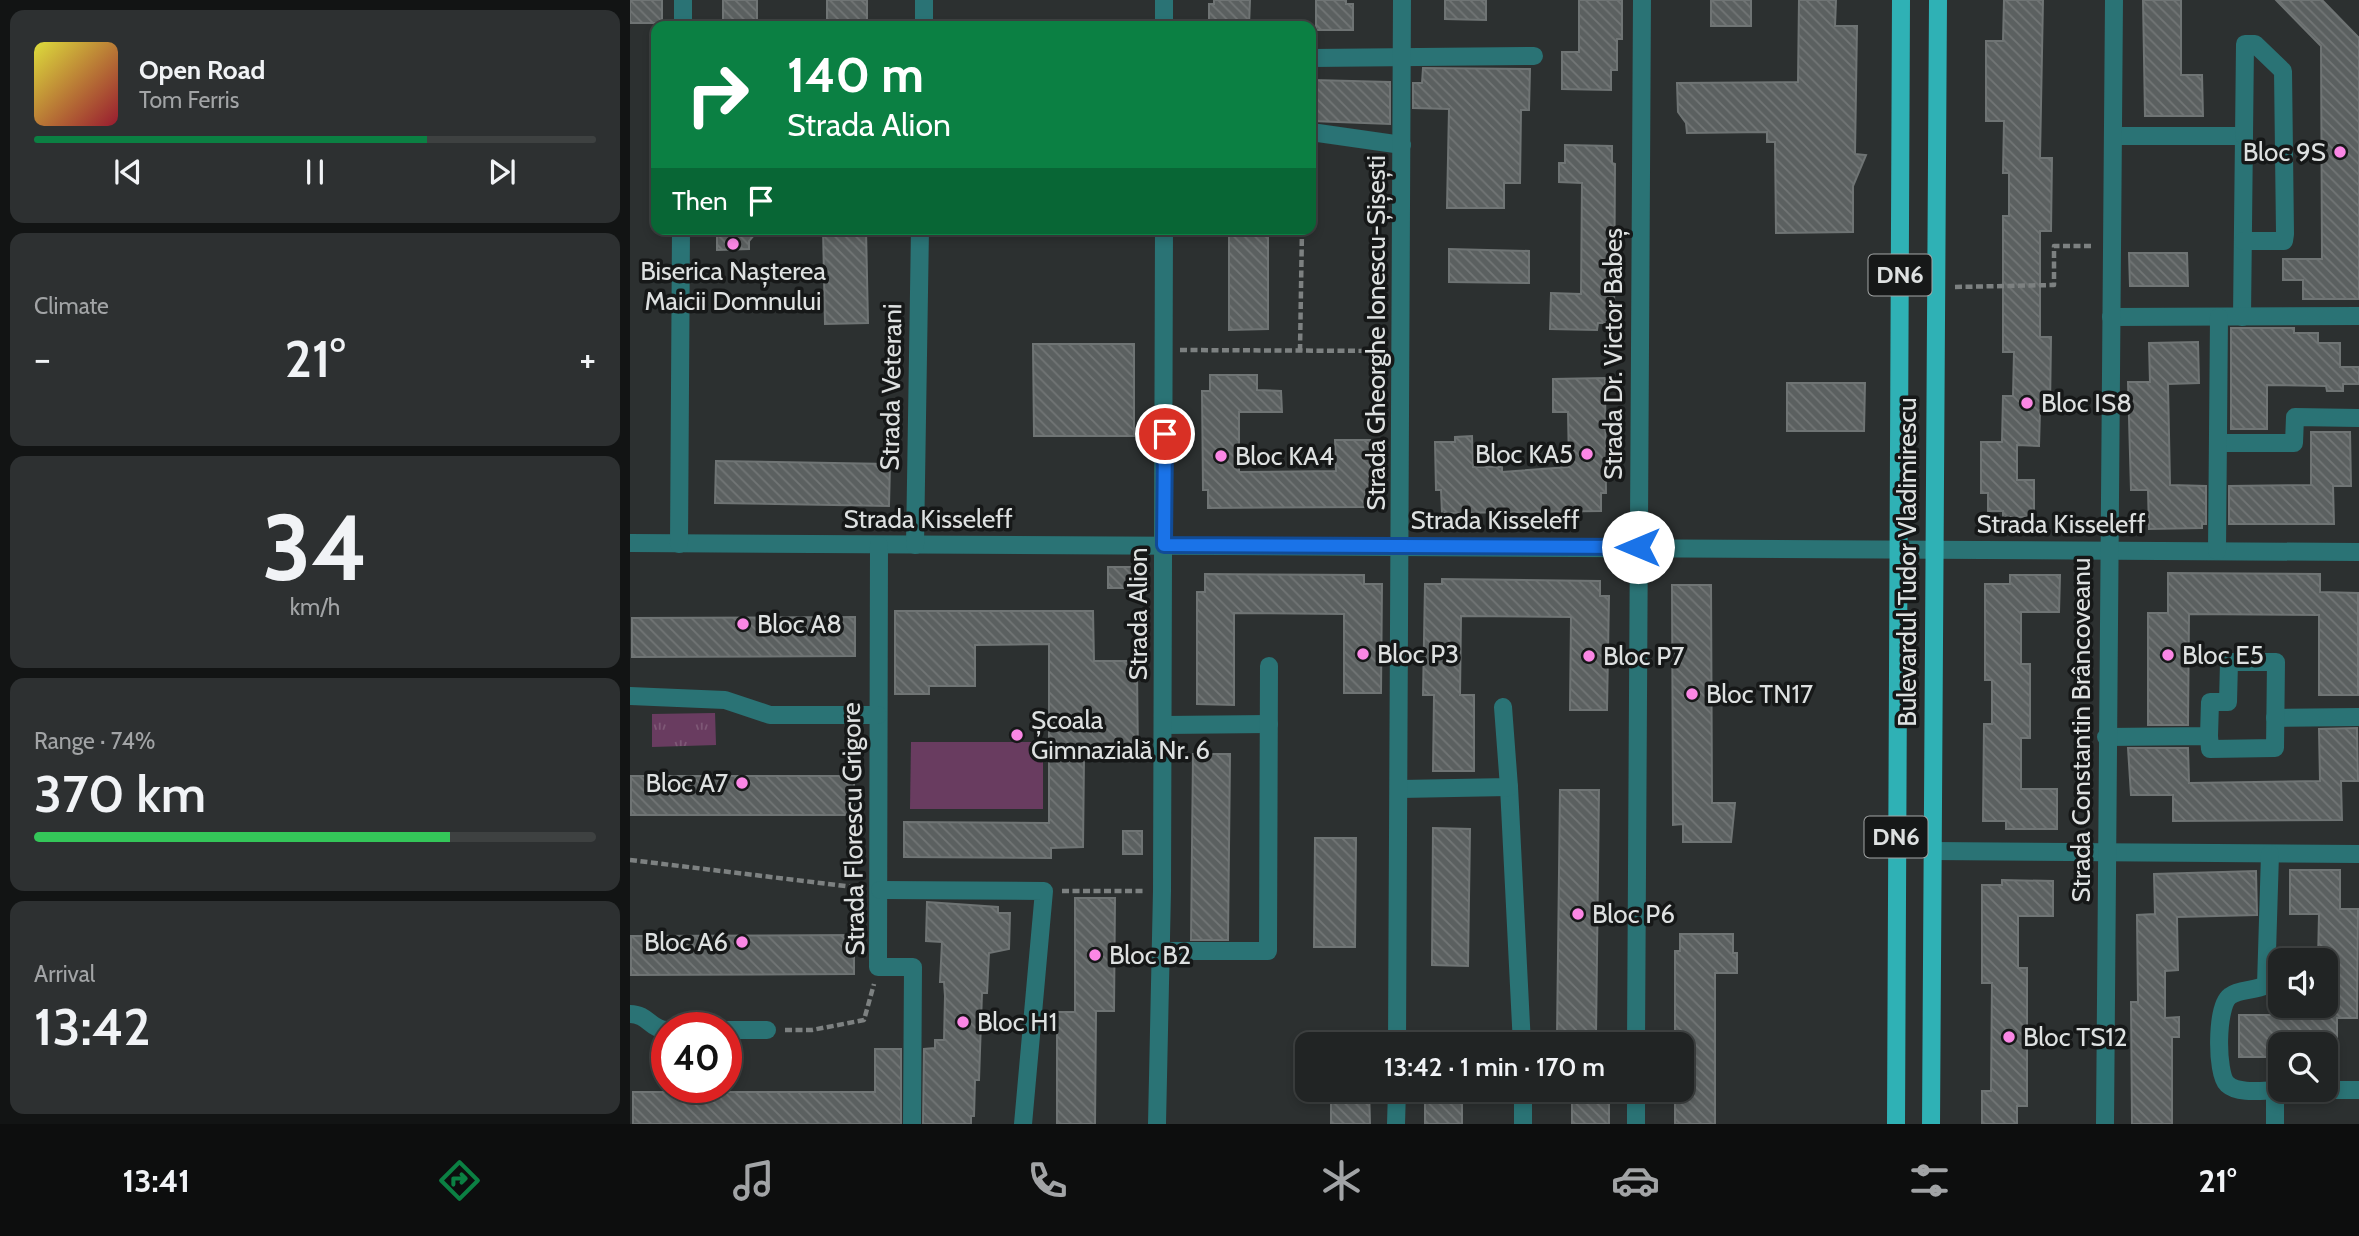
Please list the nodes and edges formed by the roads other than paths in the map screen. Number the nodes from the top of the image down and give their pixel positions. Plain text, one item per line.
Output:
1 (684, 0) edge
2 (924, 0) edge
3 (1164, 0) edge
4 (1402, 0) edge
5 (1642, 0) edge
6 (1901, 0) edge
7 (1938, 0) edge
8 (2114, 0) edge
9 (683, 21) edge
10 (924, 21) edge
11 (1164, 21) edge
12 (1534, 56) dead end
13 (1402, 57) junction
14 (1316, 58) edge
15 (1316, 133) edge
16 (2113, 136) junction
17 (2244, 136) junction
18 (1402, 145) junction
19 (681, 235) edge
20 (920, 235) edge
21 (1164, 235) edge
22 (2243, 241) junction
23 (2359, 316) edge
24 (2111, 317) junction
25 (2220, 317) junction
26 (2242, 317) junction
27 (2359, 418) edge
28 (2218, 443) junction
29 (630, 543) edge
30 (679, 544) junction
31 (879, 545) junction
32 (915, 545) junction
33 (1164, 545) junction
34 (1402, 546) junction
35 (1638, 547) junction
36 (1898, 550) junction
37 (2109, 550) junction
38 (1934, 551) junction
39 (2217, 551) junction
40 (2359, 552) edge
41 (1269, 666) dead end
42 (630, 696) edge
43 (1503, 707) dead end
44 (878, 715) junction
45 (2359, 717) edge
46 (2275, 718) junction
47 (1269, 724) junction
48 (1164, 725) junction
49 (2209, 736) junction
50 (2106, 737) junction
51 (1509, 787) junction
52 (1400, 789) junction
53 (1931, 851) junction
54 (2106, 854) junction
55 (2270, 854) junction
56 (2359, 854) edge
57 (880, 891) junction
58 (1161, 951) junction
59 (630, 1014) edge
60 (651, 1022) edge
61 (742, 1030) edge
62 (767, 1030) road end
63 (1397, 1032) edge
64 (1521, 1032) edge
65 (1636, 1032) edge
66 (2268, 1090) edge
67 (2338, 1090) edge
68 (2359, 1090) edge
69 (1397, 1102) edge
70 (1523, 1102) edge
71 (1636, 1102) edge
72 (2276, 1102) edge
73 (912, 1124) edge
74 (1023, 1124) edge
75 (1157, 1124) edge
76 (1396, 1124) edge
77 (1523, 1124) edge
78 (1636, 1124) edge
79 (1896, 1124) edge
80 (1931, 1124) edge
81 (2105, 1124) edge
82 (2275, 1124) edge

1 - 9 street
2 - 10 street
3 - 11 street
4 - 13 street, Strada Gheorghe Ionescu-Șișești
5 - 35 street, Strada Dr. Victor Babeș
6 - 36 main road, Bulevardul Tudor Vladimirescu / DN6
7 - 38 main road, Bulevardul Tudor Vladimirescu / DN6
8 - 16 street, Strada Constantin Brâncoveanu
12 - 13 street
13 - 14 street
13 - 18 street, Strada Gheorghe Ionescu-Șișești
15 - 18 street
16 - 17 street
16 - 24 street, Strada Constantin Brâncoveanu
17 - 22 street
17 - 22 street
18 - 34 street, Strada Gheorghe Ionescu-Șișești
19 - 30 street
20 - 32 street, Strada Veterani
21 - 33 street, Strada Alion
22 - 26 street
23 - 26 street
24 - 25 street
24 - 37 street, Strada Constantin Brâncoveanu
25 - 26 street
25 - 28 street
27 - 28 street
28 - 39 street
29 - 30 street, Strada Kisseleff
30 - 31 street, Strada Kisseleff
31 - 32 street, Strada Kisseleff
31 - 44 street, Strada Florescu Grigore
32 - 33 street, Strada Kisseleff
33 - 34 street, Strada Kisseleff
33 - 48 street, Strada Alion
34 - 35 street, Strada Kisseleff
34 - 52 street, Strada Gheorghe Ionescu-Șișești
35 - 36 street, Strada Kisseleff
35 - 65 street, Strada Dr. Victor Babeș
36 - 38 street, Strada Kisseleff
36 - 79 main road, Bulevardul Tudor Vladimirescu / DN6
37 - 38 street, Strada Kisseleff
37 - 39 street, Strada Kisseleff
37 - 50 street, Strada Constantin Brâncoveanu
38 - 53 main road, Bulevardul Tudor Vladimirescu / DN6
39 - 40 street, Strada Kisseleff
41 - 47 street
42 - 44 street
43 - 51 street
44 - 57 street, Strada Florescu Grigore
45 - 46 street
46 - 49 street
46 - 49 street
47 - 48 street
47 - 58 street
48 - 58 street, Strada Alion
49 - 50 street
50 - 54 street, Strada Constantin Brâncoveanu
51 - 52 street
51 - 64 street
52 - 63 street, Strada Gheorghe Ionescu-Șișești
53 - 54 street
53 - 80 main road, Bulevardul Tudor Vladimirescu / DN6
54 - 55 street
54 - 81 street, Strada Constantin Brâncoveanu
55 - 56 street
55 - 66 street
57 - 73 street, Strada Florescu Grigore
57 - 74 street
58 - 75 street, Strada Alion
59 - 60 street
61 - 62 street
67 - 68 street
69 - 76 street
70 - 77 street
71 - 78 street
72 - 82 street

